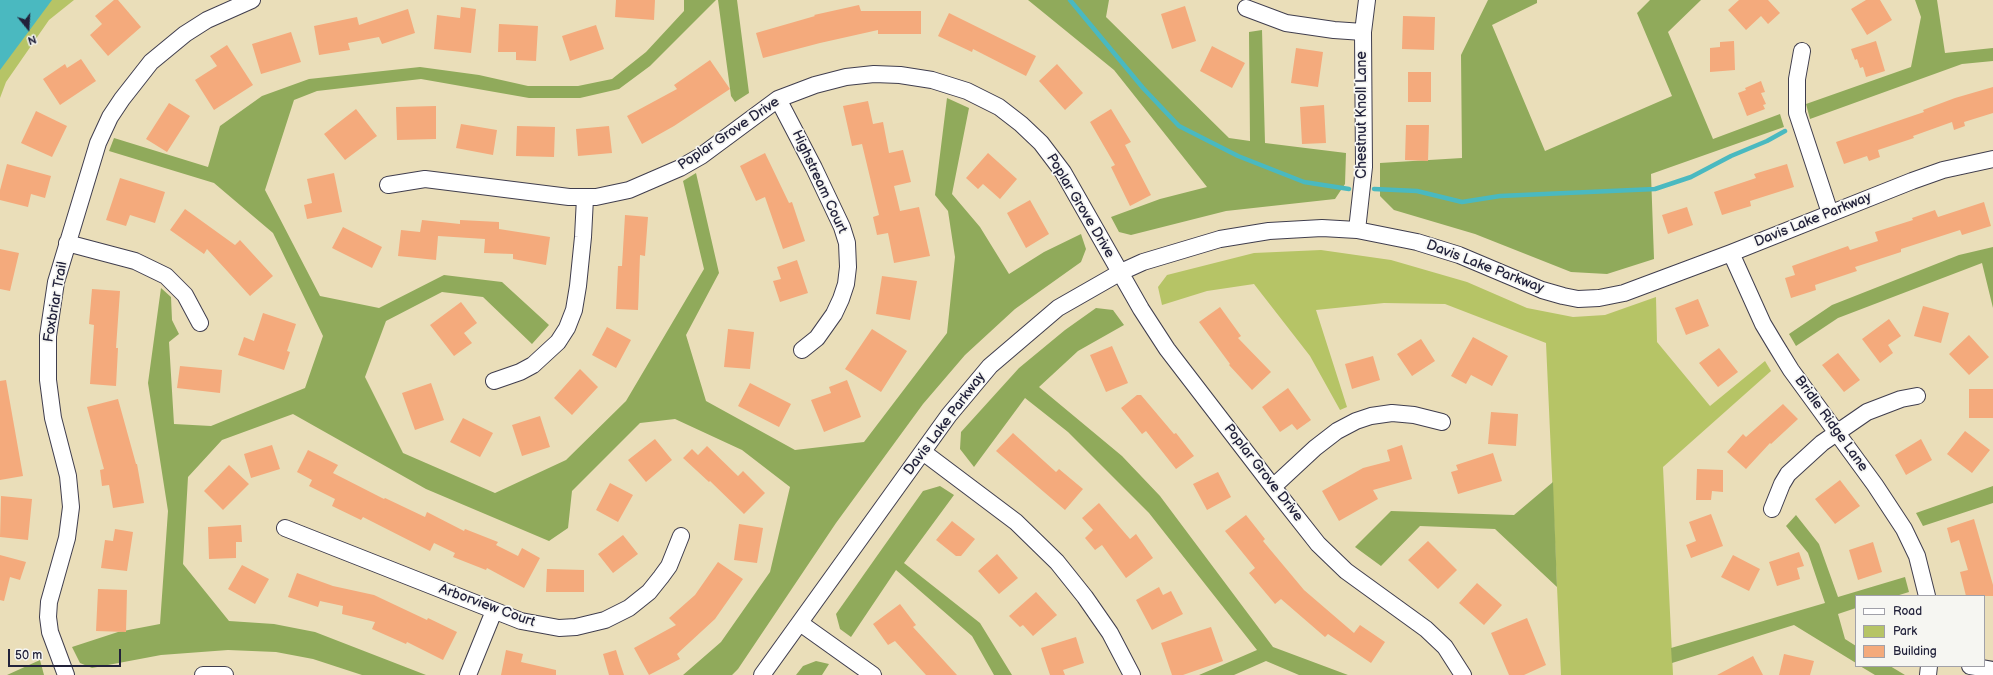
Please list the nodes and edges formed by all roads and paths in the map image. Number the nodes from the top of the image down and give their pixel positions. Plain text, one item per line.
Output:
1 (252, 0) edge
2 (1367, 0) edge
3 (1246, 8) dead end
4 (1363, 32) junction
5 (1802, 51) dead end
6 (778, 99) junction
7 (1993, 159) edge
8 (388, 185) dead end
9 (584, 198) junction
10 (1830, 213) junction
11 (1357, 230) junction
12 (67, 244) junction
13 (1731, 253) junction
14 (1121, 272) junction
15 (200, 323) dead end
16 (802, 350) dead end
17 (494, 381) dead end
18 (1917, 396) dead end
19 (1442, 422) dead end
20 (1837, 432) junction
21 (923, 452) junction
22 (1273, 487) junction
23 (1772, 509) dead end
24 (284, 528) dead end
25 (681, 536) dead end
26 (1927, 595) edge
27 (494, 611) junction
28 (800, 623) junction
29 (1976, 667) edge
30 (1993, 670) edge
31 (66, 675) edge
32 (203, 675) edge
33 (224, 675) edge
34 (468, 675) edge
35 (762, 675) edge
36 (873, 675) edge
37 (1132, 675) edge
38 (1464, 675) edge

1 - 12 street, Foxbriar Trail
2 - 4 street, Chestnut Knoll Lane
3 - 4 street
4 - 11 street, Chestnut Knoll Lane
5 - 10 street
6 - 9 street, Poplar Grove Drive
6 - 14 street, Poplar Grove Drive
6 - 16 street, Highstream Court
7 - 10 street, Davis Lake Parkway
8 - 9 street, Poplar Grove Drive
9 - 17 street
10 - 13 street, Davis Lake Parkway
11 - 13 street, Davis Lake Parkway
11 - 14 street, Davis Lake Parkway
12 - 15 street
12 - 31 street, Foxbriar Trail
13 - 20 street, Bridle Ridge Lane
14 - 21 street, Davis Lake Parkway
14 - 22 street, Poplar Grove Drive
18 - 20 street
19 - 22 street
20 - 23 street
20 - 26 street, Bridle Ridge Lane
21 - 28 street, Davis Lake Parkway
21 - 37 street
22 - 38 street, Poplar Grove Drive
24 - 27 street, Arborview Court
25 - 27 street, Arborview Court
27 - 34 street
28 - 35 street, Davis Lake Parkway
28 - 36 street
29 - 30 street
32 - 33 street

